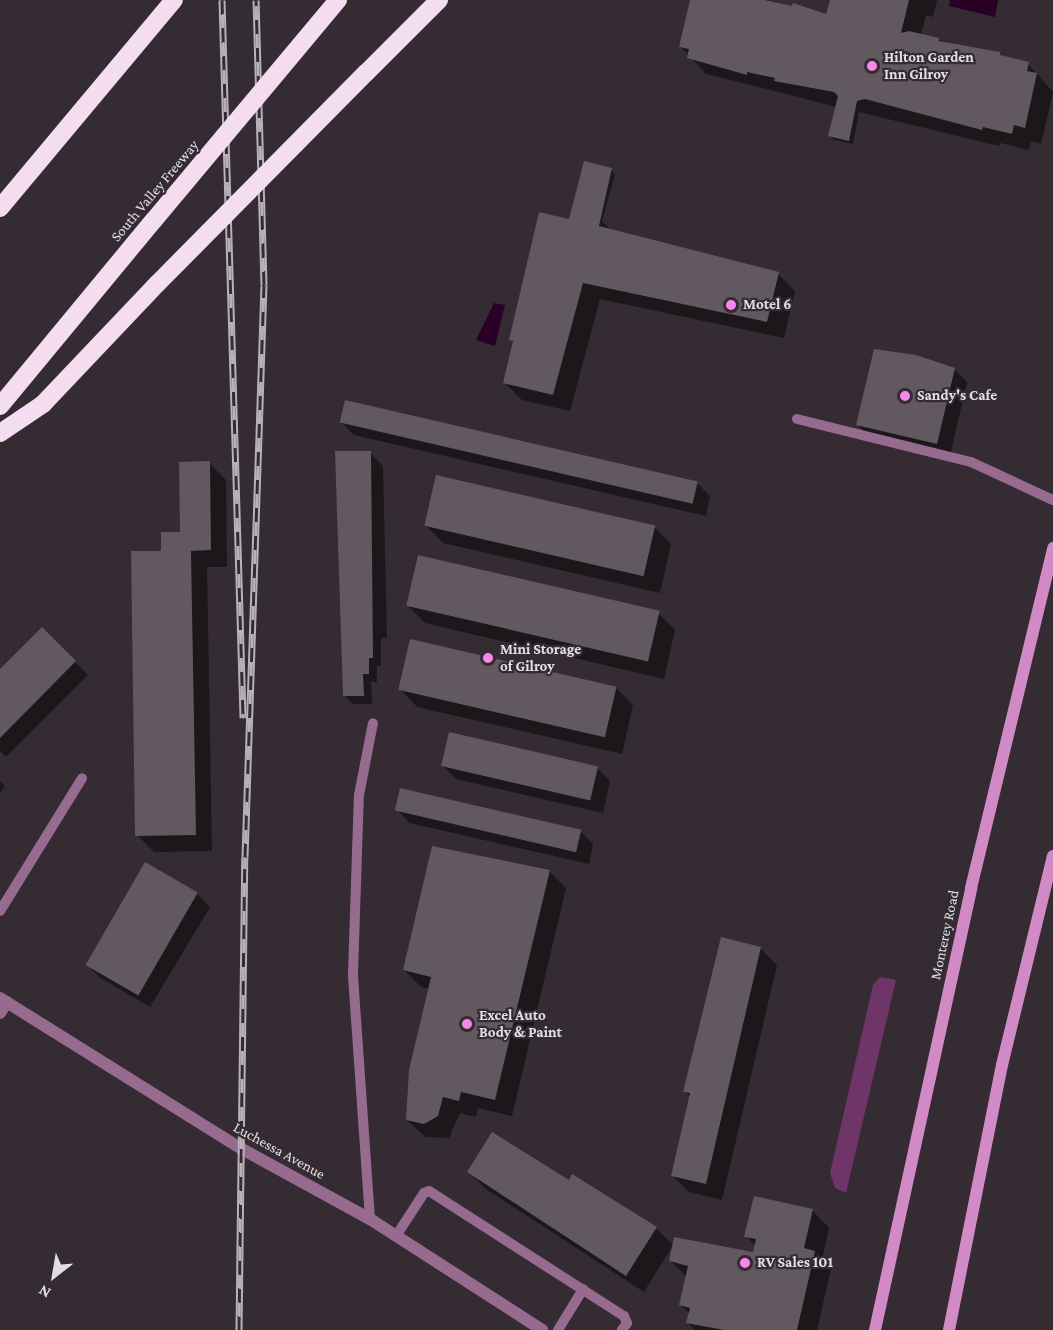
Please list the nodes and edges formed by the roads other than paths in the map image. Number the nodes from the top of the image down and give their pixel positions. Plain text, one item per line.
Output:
1 (174, 0) edge
2 (338, 0) edge
3 (439, 0) edge
4 (0, 208) edge
5 (0, 406) edge
6 (797, 419) dead end
7 (0, 433) edge
8 (1053, 500) edge
9 (1053, 548) edge
10 (373, 723) dead end
11 (82, 778) dead end
12 (1053, 856) edge
13 (0, 911) edge
14 (2, 1005) edge
15 (370, 1219) junction
16 (396, 1236) junction
17 (583, 1289) junction
18 (542, 1330) edge
19 (558, 1330) edge
20 (622, 1330) edge
21 (875, 1330) edge
22 (949, 1330) edge

1 - 4 highway
2 - 5 highway, South Valley Freeway, bridge
3 - 7 highway, bridge
6 - 8 lane
9 - 21 main road, Monterey Road
10 - 15 lane
11 - 13 lane
12 - 22 main road
14 - 15 street, Luchessa Avenue
15 - 16 street, Luchessa Avenue
16 - 17 lane
16 - 18 street, Luchessa Avenue
17 - 19 lane
17 - 20 lane

